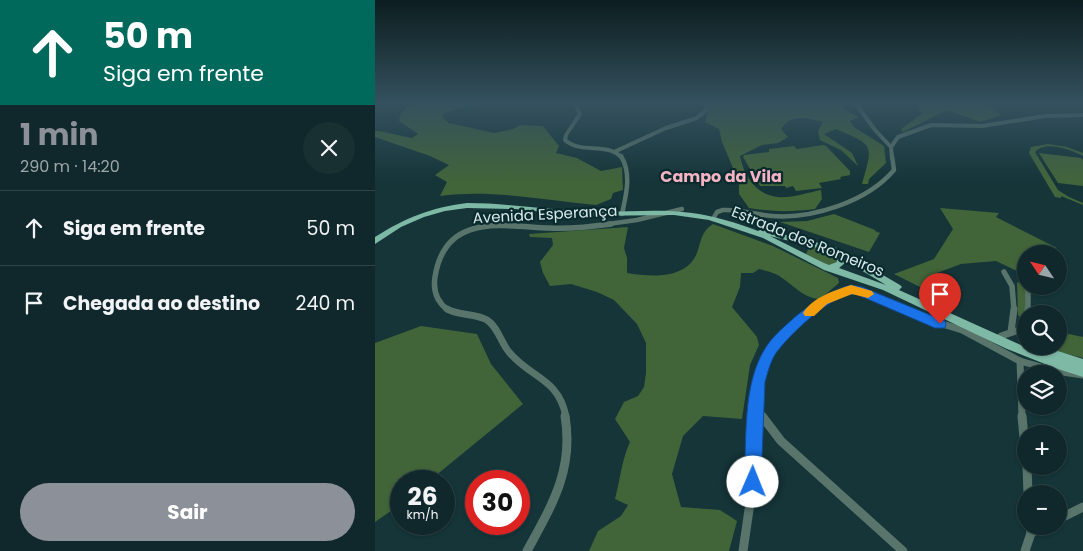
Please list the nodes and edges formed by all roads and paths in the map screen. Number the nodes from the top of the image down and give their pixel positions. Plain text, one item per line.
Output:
1 (570, 130) edge
2 (661, 130) edge
3 (875, 130) edge
4 (918, 130) edge
5 (891, 147) junction
6 (616, 151) junction
7 (683, 209) junction
8 (669, 213) junction
9 (624, 214) junction
10 (717, 218) junction
11 (375, 241) edge
12 (813, 243) junction
13 (838, 252) junction
14 (802, 255) junction
15 (827, 268) junction
16 (1004, 272) dead end
17 (953, 320) junction
18 (962, 330) junction
19 (1011, 332) junction
20 (1017, 333) edge
21 (1001, 336) junction
22 (1017, 342) edge
23 (1059, 355) edge
24 (1020, 361) junction
25 (1083, 364) edge
26 (1083, 374) edge
27 (757, 404) junction
28 (1023, 425) edge
29 (1083, 507) edge
30 (1067, 515) edge
31 (1029, 535) edge
32 (527, 551) edge
33 (743, 551) edge
34 (903, 551) edge
35 (1025, 551) edge

1 - 6 street
2 - 6 street
3 - 5 street
4 - 5 street
5 - 10 street
6 - 9 street
7 - 8 street
7 - 9 main road, Estrada dos Romeiros
7 - 10 main road, Estrada dos Romeiros
8 - 9 main road, Estrada dos Romeiros
8 - 10 main road, Estrada dos Romeiros
8 - 32 street, Avenida Esperança
9 - 11 main road, Estrada dos Romeiros
10 - 12 main road, Estrada dos Romeiros
10 - 14 main road, Estrada dos Romeiros
12 - 13 main road, Estrada dos Romeiros
12 - 14 main road
13 - 15 main road
13 - 21 main road, Estrada dos Romeiros
14 - 15 main road, Estrada dos Romeiros
15 - 17 main road, Estrada dos Romeiros
16 - 19 street
17 - 18 street
17 - 26 main road, Estrada dos Romeiros
18 - 24 street
18 - 27 street
19 - 20 street
19 - 21 street
21 - 22 main road, Estrada dos Romeiros
23 - 25 main road, Estrada dos Romeiros
24 - 26 street
24 - 28 street
27 - 33 street
27 - 34 street
29 - 30 street
31 - 35 street

